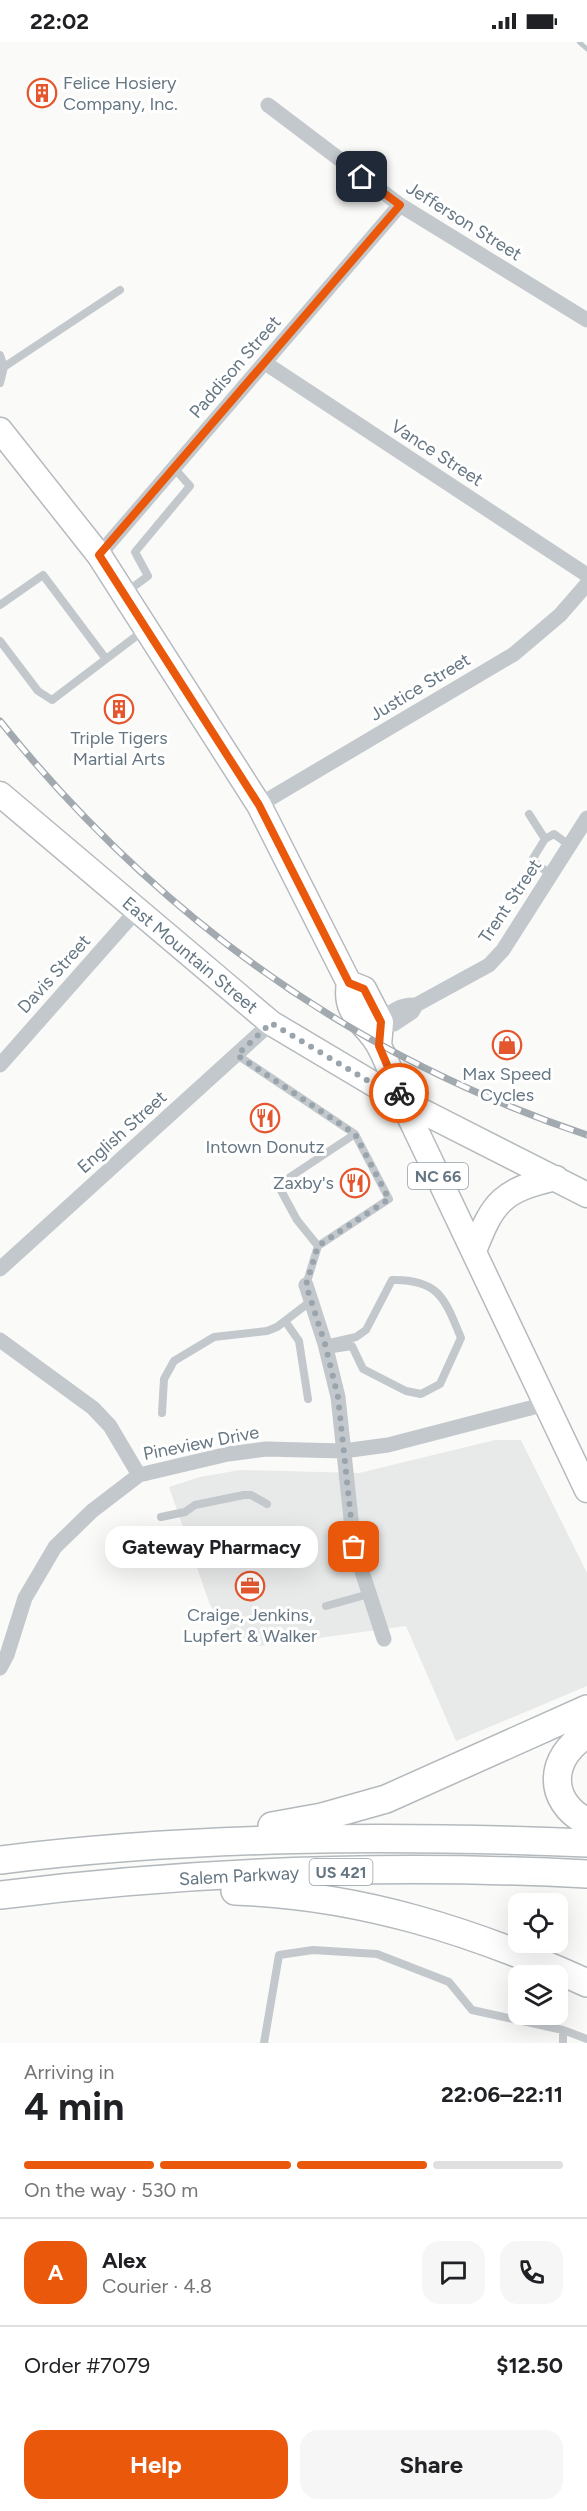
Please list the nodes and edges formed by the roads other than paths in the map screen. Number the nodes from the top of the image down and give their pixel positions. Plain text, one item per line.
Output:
1 (268, 105) dead end
2 (400, 205) junction
3 (120, 290) dead end
4 (587, 320) edge
5 (0, 355) edge
6 (265, 363) junction
7 (4, 367) junction
8 (0, 383) edge
9 (0, 430) edge
10 (174, 468) junction
11 (99, 555) junction
12 (587, 575) edge
13 (587, 584) edge
14 (124, 594) junction
15 (0, 605) edge
16 (146, 628) junction
17 (0, 641) edge
18 (106, 659) junction
19 (0, 794) edge
20 (259, 805) junction
21 (529, 814) dead end
22 (587, 818) edge
23 (545, 839) junction
24 (569, 845) junction
25 (551, 875) junction
26 (137, 910) junction
27 (271, 1023) junction
28 (380, 1034) junction
29 (237, 1055) junction
30 (0, 1065) edge
31 (402, 1101) junction
32 (355, 1134) junction
33 (556, 1178) junction
34 (587, 1195) edge
35 (318, 1246) junction
36 (474, 1251) junction
37 (0, 1269) edge
38 (306, 1285) joint
39 (311, 1301) junction
40 (285, 1321) junction
41 (0, 1340) edge
42 (326, 1347) junction
43 (308, 1399) dead end
44 (546, 1404) junction
45 (162, 1413) dead end
46 (343, 1451) junction
47 (139, 1475) junction
48 (587, 1490) edge
49 (267, 1503) dead end
50 (161, 1516) dead end
51 (369, 1594) junction
52 (326, 1606) dead end
53 (384, 1639) dead end
54 (0, 1668) edge
55 (587, 1709) edge
56 (587, 1734) edge
57 (587, 1822) edge
58 (587, 1843) edge
59 (171, 1844) junction
60 (0, 1860) edge
61 (587, 1874) edge
62 (96, 1885) junction
63 (0, 1895) edge
64 (587, 1983) edge
65 (563, 2030) junction
66 (587, 2039) edge
67 (264, 2043) edge
68 (563, 2043) edge

1 - 2 street, Jefferson Street
2 - 4 street, Jefferson Street
2 - 6 street, Paddison Street
3 - 7 lane
5 - 7 lane
6 - 10 street, Paddison Street
6 - 12 street, Vance Street
7 - 8 lane
9 - 11 main road, NC 66
10 - 11 street, Paddison Street
10 - 14 lane
11 - 14 main road, NC 66
13 - 20 street, Justice Street
14 - 16 main road, NC 66
15 - 18 lane
16 - 18 lane
16 - 20 main road, NC 66
17 - 18 lane
19 - 26 main road, East Mountain Street
20 - 28 main road, NC 66
21 - 23 lane
22 - 24 street, Trent Street
23 - 24 lane
23 - 25 lane
24 - 25 street, Trent Street
25 - 28 street, Trent Street
26 - 27 main road, East Mountain Street
26 - 30 street, Davis Street
27 - 29 street, English Street
27 - 31 main road, East Mountain Street
28 - 31 main road, NC 66
29 - 32 lane
29 - 37 street, English Street
31 - 33 main road, East Mountain Street
31 - 36 main road, NC 66
32 - 35 lane
32 - 35 lane
33 - 34 main road, East Mountain Street
33 - 36 main road
35 - 38 lane
36 - 44 main road, NC 66
38 - 39 street
39 - 40 lane
39 - 42 street
40 - 43 lane
40 - 45 lane
41 - 47 street
42 - 42 lane
42 - 46 street
44 - 46 street, Pineview Drive
44 - 48 main road, NC 66
46 - 47 street, Pineview Drive
46 - 51 street
47 - 54 street, Pineview Drive
49 - 50 lane
51 - 52 lane
51 - 53 street
55 - 59 highway
56 - 57 highway
58 - 59 highway, Salem Parkway / US 421
59 - 60 highway, Salem Parkway / US 421
61 - 62 highway, Salem Parkway / US 421
62 - 63 highway, Salem Parkway / US 421
62 - 64 highway
65 - 66 lane
65 - 67 lane
65 - 68 lane

